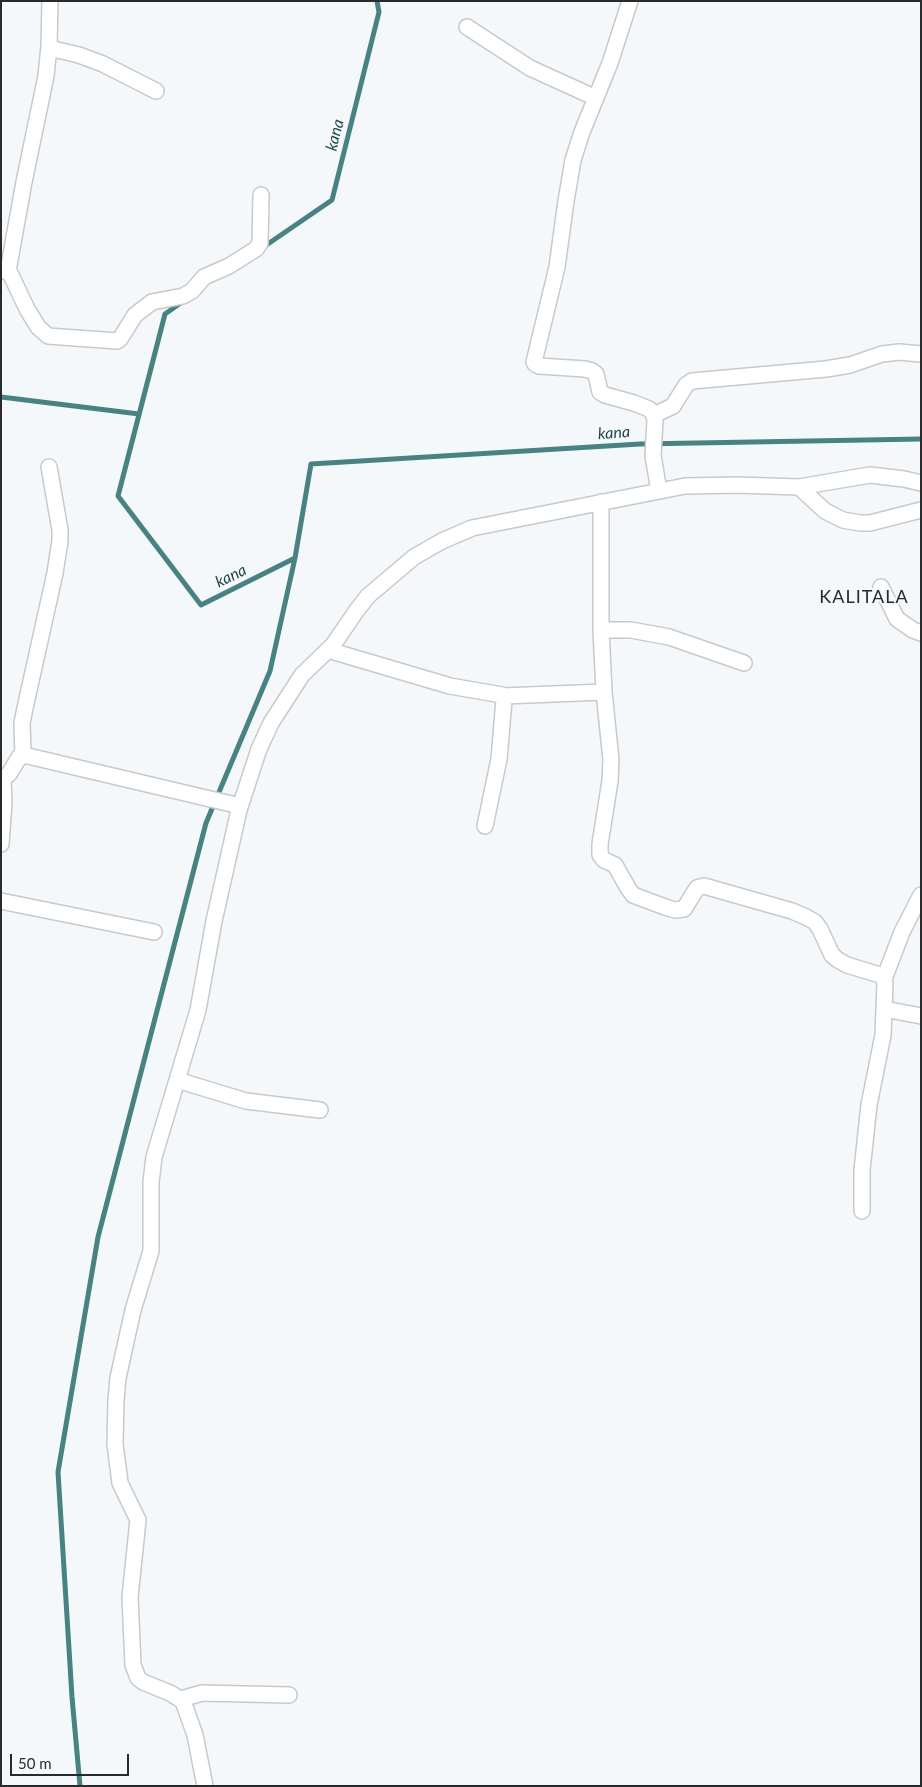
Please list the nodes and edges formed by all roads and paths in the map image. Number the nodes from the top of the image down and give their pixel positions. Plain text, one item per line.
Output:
1 (50, 1) edge
2 (630, 1) edge
3 (467, 27) dead end
4 (49, 48) junction
5 (156, 91) dead end
6 (596, 98) junction
7 (261, 195) dead end
8 (5, 271) edge
9 (921, 354) edge
10 (655, 418) junction
11 (49, 467) dead end
12 (921, 484) edge
13 (799, 487) junction
14 (659, 491) junction
15 (601, 502) junction
16 (921, 510) edge
17 (881, 587) dead end
18 (601, 630) junction
19 (921, 633) edge
20 (328, 650) junction
21 (744, 663) dead end
22 (604, 692) junction
23 (503, 696) junction
24 (23, 756) junction
25 (2, 780) edge
26 (240, 806) junction
27 (485, 826) dead end
28 (1, 844) edge
29 (921, 894) edge
30 (1, 901) edge
31 (154, 932) dead end
32 (884, 979) junction
33 (884, 1008) junction
34 (921, 1016) edge
35 (177, 1080) junction
36 (320, 1110) dead end
37 (862, 1211) dead end
38 (289, 1695) dead end
39 (181, 1699) junction
40 (205, 1786) edge

1 - 4 street
2 - 6 street
3 - 6 street
4 - 5 street
4 - 8 street
6 - 10 street
7 - 8 street
9 - 10 street
10 - 14 street
11 - 24 street
12 - 13 street
13 - 14 street
13 - 16 street
14 - 15 street
15 - 18 street
15 - 20 street
17 - 19 street
18 - 21 street
18 - 22 street
20 - 23 street
20 - 26 street
22 - 23 street
22 - 32 street
23 - 27 street
24 - 25 street
24 - 26 street
25 - 28 street
26 - 35 street
29 - 32 street
30 - 31 street
32 - 33 street
33 - 34 street
33 - 37 street
35 - 36 street
35 - 39 street
38 - 39 street
39 - 40 street

